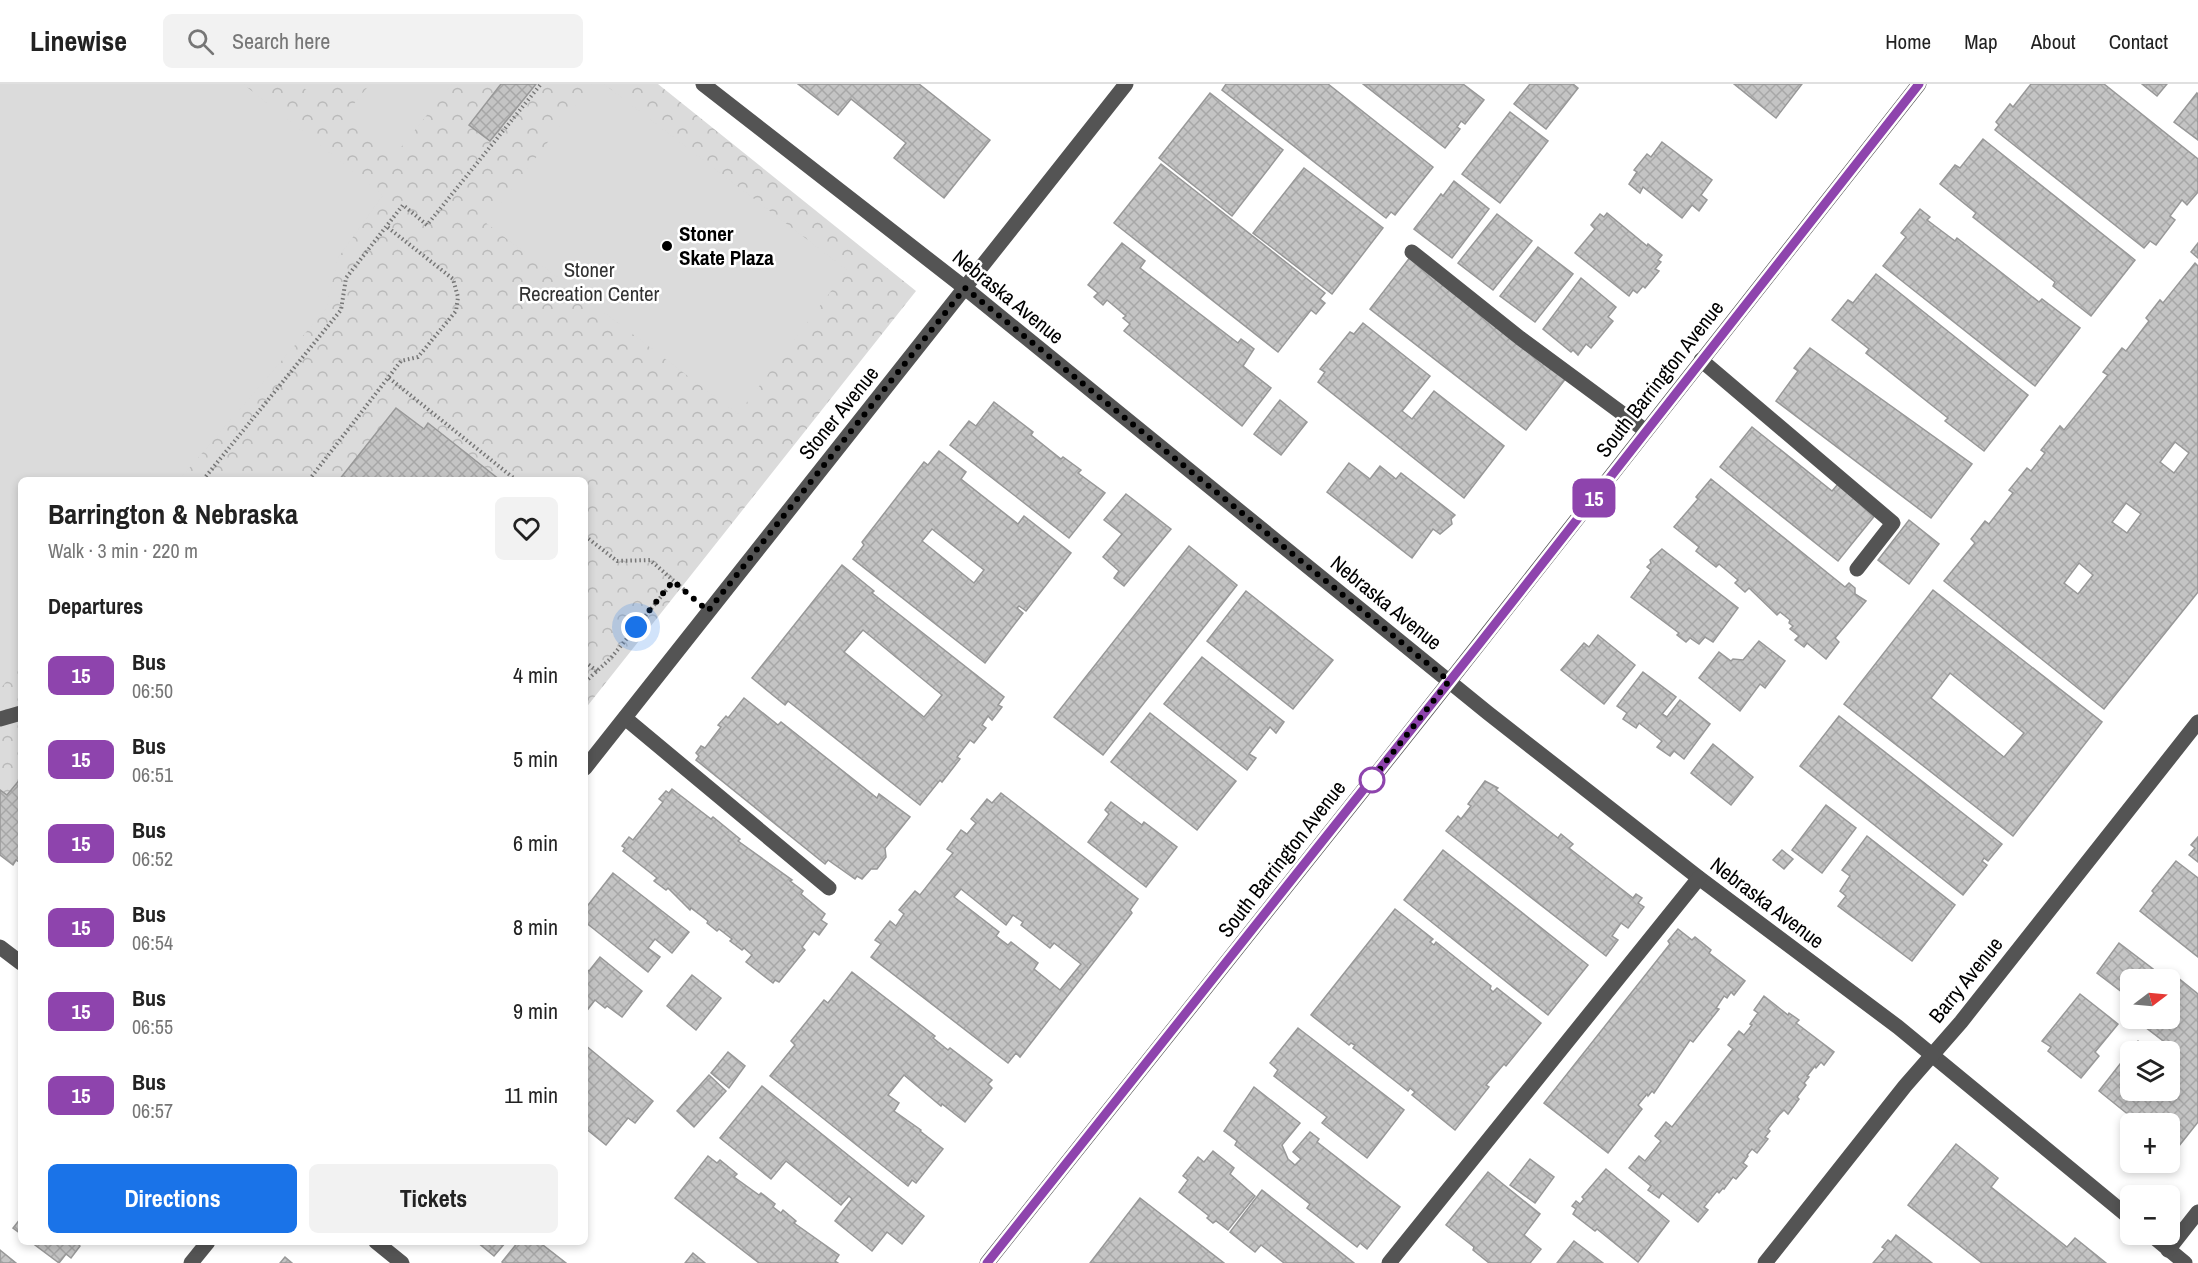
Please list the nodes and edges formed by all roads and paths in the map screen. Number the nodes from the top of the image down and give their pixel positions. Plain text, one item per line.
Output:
1 (542, 84) edge
2 (703, 84) edge
3 (1126, 84) edge
4 (1919, 84) edge
5 (386, 226) junction
6 (1412, 252) dead end
7 (965, 288) junction
8 (1701, 360) junction
9 (389, 378) junction
10 (1646, 431) junction
11 (205, 477) edge
12 (311, 477) edge
13 (512, 477) edge
14 (588, 538) edge
15 (1857, 569) dead end
16 (673, 581) junction
17 (708, 611) junction
18 (588, 664) edge
19 (597, 671) junction
20 (588, 679) edge
21 (1449, 681) junction
22 (18, 714) edge
23 (624, 718) junction
24 (0, 719) edge
25 (2198, 722) edge
26 (588, 764) edge
27 (1699, 878) junction
28 (830, 888) dead end
29 (0, 947) edge
30 (18, 961) edge
31 (1932, 1055) junction
32 (2120, 1210) edge
33 (2198, 1212) edge
34 (206, 1245) edge
35 (380, 1245) edge
36 (2161, 1245) edge
37 (2173, 1257) edge
38 (191, 1263) edge
39 (402, 1263) edge
40 (987, 1263) edge
41 (1389, 1263) edge
42 (1765, 1263) edge

1 - 5 path
2 - 7 street, Nebraska Avenue
3 - 7 street, Stoner Avenue
4 - 8 street, South Barrington Avenue
5 - 9 path
5 - 11 path
6 - 10 street
7 - 17 street, Stoner Avenue
7 - 21 street, Nebraska Avenue
8 - 10 street, South Barrington Avenue
8 - 15 street
9 - 12 path
9 - 13 path
10 - 21 street, South Barrington Avenue
14 - 16 path
16 - 17 path
16 - 19 path
17 - 23 street, Stoner Avenue
18 - 19 path
19 - 20 path
21 - 27 street, Nebraska Avenue
21 - 40 street, South Barrington Avenue
22 - 24 street
23 - 26 street, Stoner Avenue
23 - 28 street
25 - 31 street, Barry Avenue
27 - 31 street, Nebraska Avenue
27 - 41 street
29 - 30 street
31 - 32 street, Nebraska Avenue
31 - 42 street, Barry Avenue
33 - 37 street
34 - 38 street
35 - 39 street
36 - 37 street

